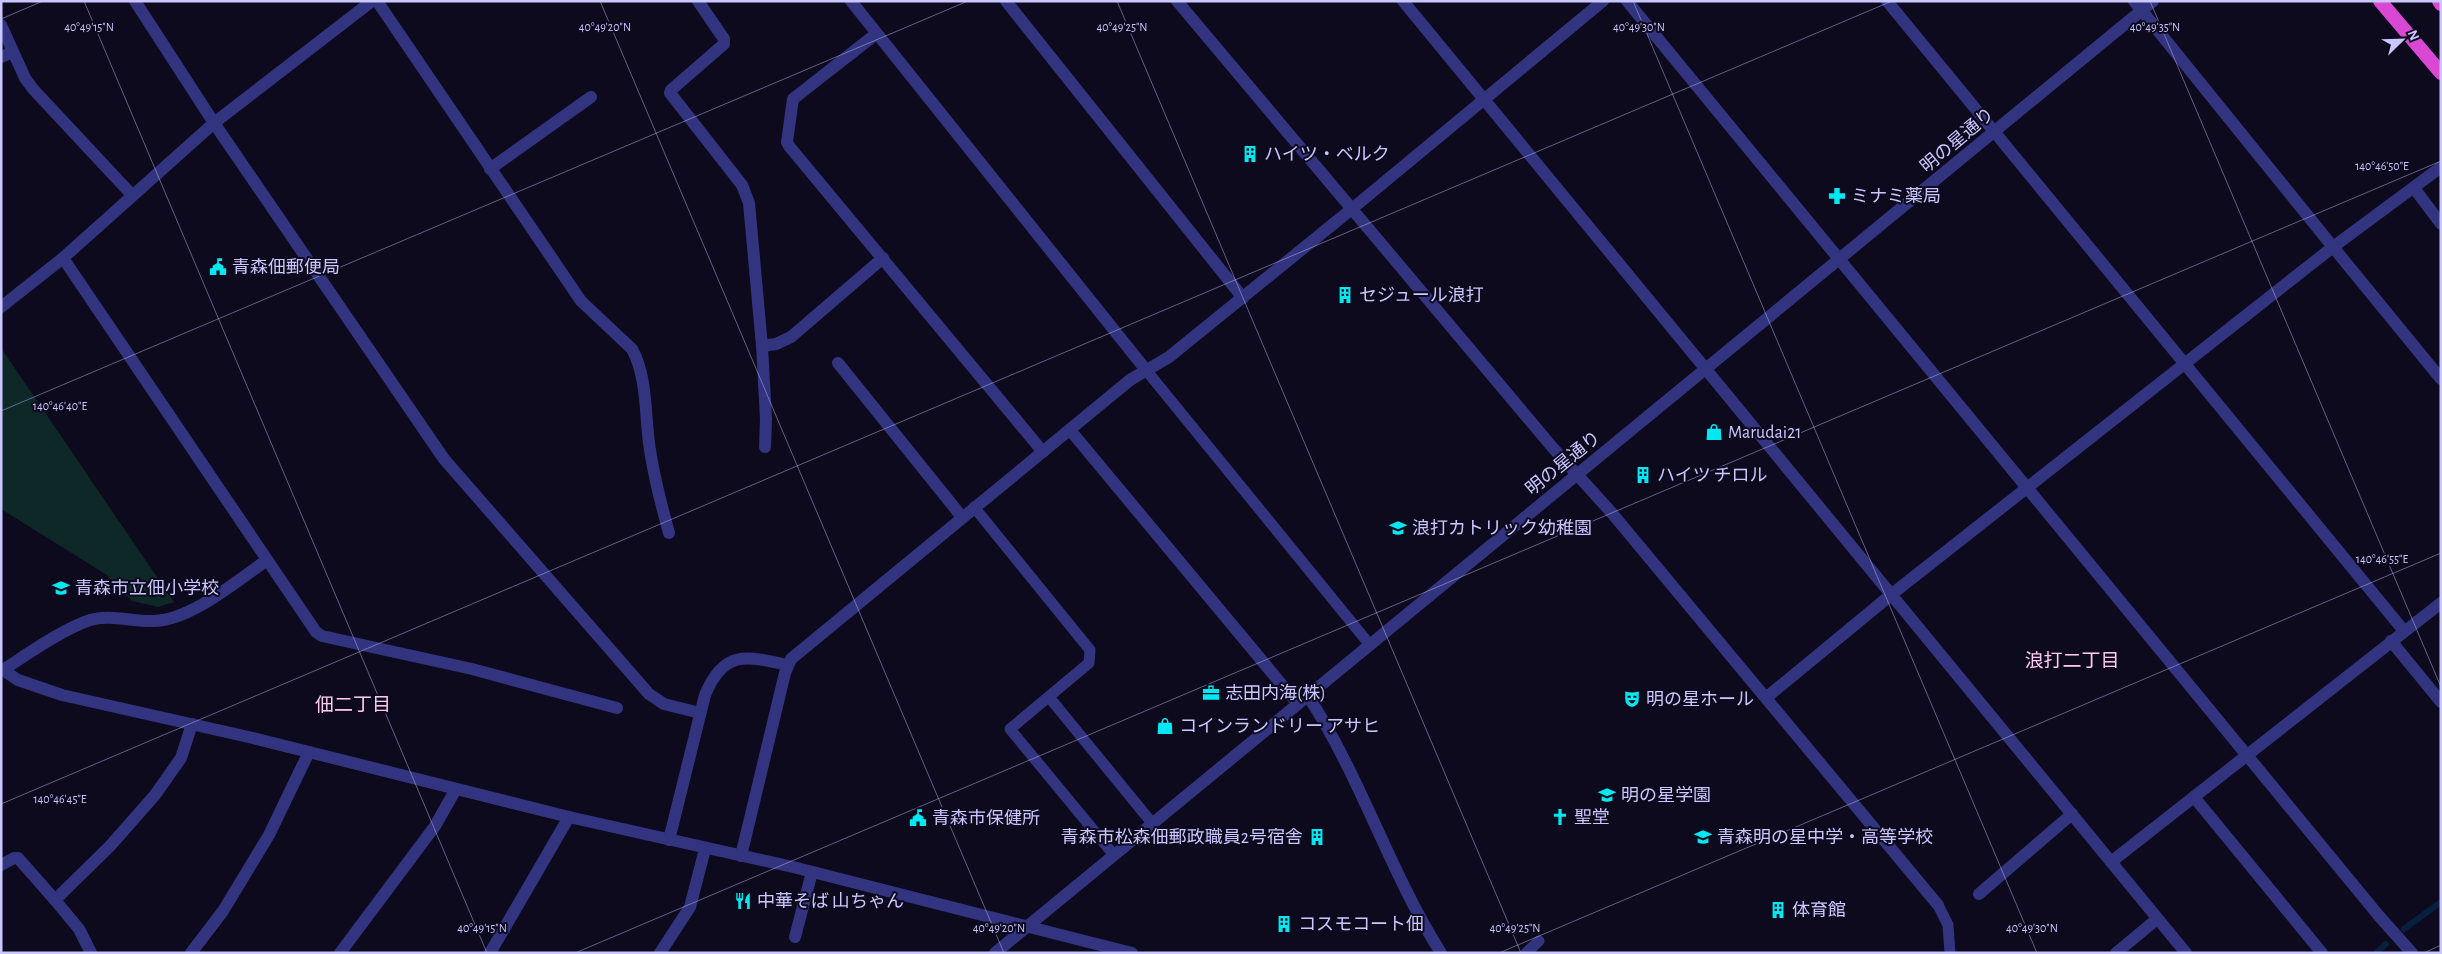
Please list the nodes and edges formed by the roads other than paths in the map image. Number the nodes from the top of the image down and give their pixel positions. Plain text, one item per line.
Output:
1 (135, 1) edge
2 (372, 1) edge
3 (377, 1) edge
4 (698, 1) edge
5 (851, 1) edge
6 (1177, 1) edge
7 (1403, 1) edge
8 (1603, 1) edge
9 (1627, 1) edge
10 (1887, 1) edge
11 (2152, 1) edge
12 (2380, 1) edge
13 (1012, 3) edge
14 (2138, 6) edge
15 (1, 25) edge
16 (876, 34) junction
17 (7, 54) edge
18 (2441, 73) edge
19 (591, 97) dead end
20 (1483, 98) junction
21 (214, 122) junction
22 (1994, 132) junction
23 (2441, 167) edge
24 (490, 169) junction
25 (2414, 188) junction
26 (132, 195) junction
27 (1353, 208) junction
28 (2441, 224) edge
29 (2333, 246) junction
30 (63, 258) junction
31 (883, 258) junction
32 (1839, 260) junction
33 (1243, 298) junction
34 (1, 307) edge
35 (762, 346) junction
36 (838, 363) dead end
37 (2185, 364) junction
38 (1705, 369) junction
39 (1146, 370) junction
40 (2441, 379) edge
41 (1070, 430) junction
42 (765, 447) dead end
43 (1042, 452) junction
44 (1577, 474) junction
45 (2028, 489) junction
46 (974, 507) junction
47 (962, 517) junction
48 (669, 533) dead end
49 (267, 560) junction
50 (1892, 594) junction
51 (2441, 602) edge
52 (2404, 631) junction
53 (2391, 641) junction
54 (1370, 646) junction
55 (787, 665) junction
56 (2, 670) edge
57 (1308, 696) junction
58 (1049, 697) junction
59 (1767, 697) junction
60 (2441, 702) edge
61 (1298, 704) junction
62 (617, 708) dead end
63 (700, 713) junction
64 (192, 724) junction
65 (309, 752) junction
66 (2246, 755) junction
67 (456, 789) junction
68 (2194, 797) junction
69 (2072, 814) junction
70 (569, 817) junction
71 (1152, 823) junction
72 (668, 840) junction
73 (705, 849) junction
74 (1114, 855) junction
75 (741, 856) junction
76 (2111, 862) junction
77 (1, 865) edge
78 (812, 872) junction
79 (1979, 894) dead end
80 (55, 900) junction
81 (1938, 905) joint
82 (2157, 918) junction
83 (1028, 925) junction
84 (795, 938) dead end
85 (1540, 941) dead end
86 (91, 953) edge
87 (192, 953) edge
88 (340, 953) edge
89 (490, 953) edge
90 (660, 953) edge
91 (995, 953) edge
92 (1132, 953) edge
93 (1440, 953) edge
94 (1526, 953) edge
95 (1950, 953) edge
96 (2116, 953) edge
97 (2186, 953) edge
98 (2322, 953) edge
99 (2412, 953) edge

1 - 21 street
2 - 21 street
3 - 24 street
4 - 35 street
5 - 16 street
6 - 27 street
7 - 20 street
8 - 20 street
9 - 32 street
10 - 22 street
11 - 14 street, 明の星通り
12 - 18 highway
13 - 33 street
14 - 22 street, 明の星通り
14 - 29 street
15 - 17 street
16 - 31 street
16 - 39 street
17 - 26 street
19 - 24 street
20 - 27 street
20 - 38 street
21 - 26 street
21 - 63 street
22 - 32 street, 明の星通り
22 - 37 street
23 - 25 street
24 - 48 street
25 - 28 street
25 - 29 street
26 - 30 street
27 - 33 street
27 - 44 street
29 - 37 street
29 - 40 street
30 - 34 street
30 - 49 street
31 - 35 street
31 - 43 street
32 - 38 street, 明の星通り
32 - 45 street
33 - 39 street
35 - 42 street
36 - 47 street
37 - 45 street
37 - 52 street
38 - 44 street, 明の星通り
38 - 50 street
39 - 41 street
39 - 54 lane
41 - 43 street
41 - 61 street
43 - 46 street
44 - 54 street, 明の星通り
44 - 59 street
45 - 50 street
45 - 66 street
46 - 47 street
46 - 58 lane
47 - 55 street
49 - 56 street
49 - 62 street
50 - 59 street
50 - 69 street
51 - 52 street
52 - 53 street
53 - 60 street
53 - 66 street
54 - 57 street, 明の星通り
55 - 63 street
55 - 75 street
56 - 64 street
57 - 61 street, 明の星通り
57 - 93 street
58 - 71 lane
58 - 74 lane
59 - 81 street
61 - 71 street, 明の星通り
63 - 72 street
64 - 65 street
64 - 80 street
65 - 67 street
65 - 87 street
66 - 68 street
66 - 99 street
67 - 70 street
67 - 88 street
68 - 76 street
68 - 98 street
69 - 76 street
69 - 79 street
70 - 72 street
70 - 89 street
71 - 74 street, 明の星通り
72 - 73 street
73 - 75 street
73 - 90 street
74 - 83 street, 明の星通り
75 - 78 street
76 - 82 street
77 - 80 street
78 - 83 street
78 - 84 street
80 - 86 street
81 - 95 lane
82 - 96 street
82 - 97 street
83 - 91 street, 明の星通り
83 - 92 street
85 - 94 lane

